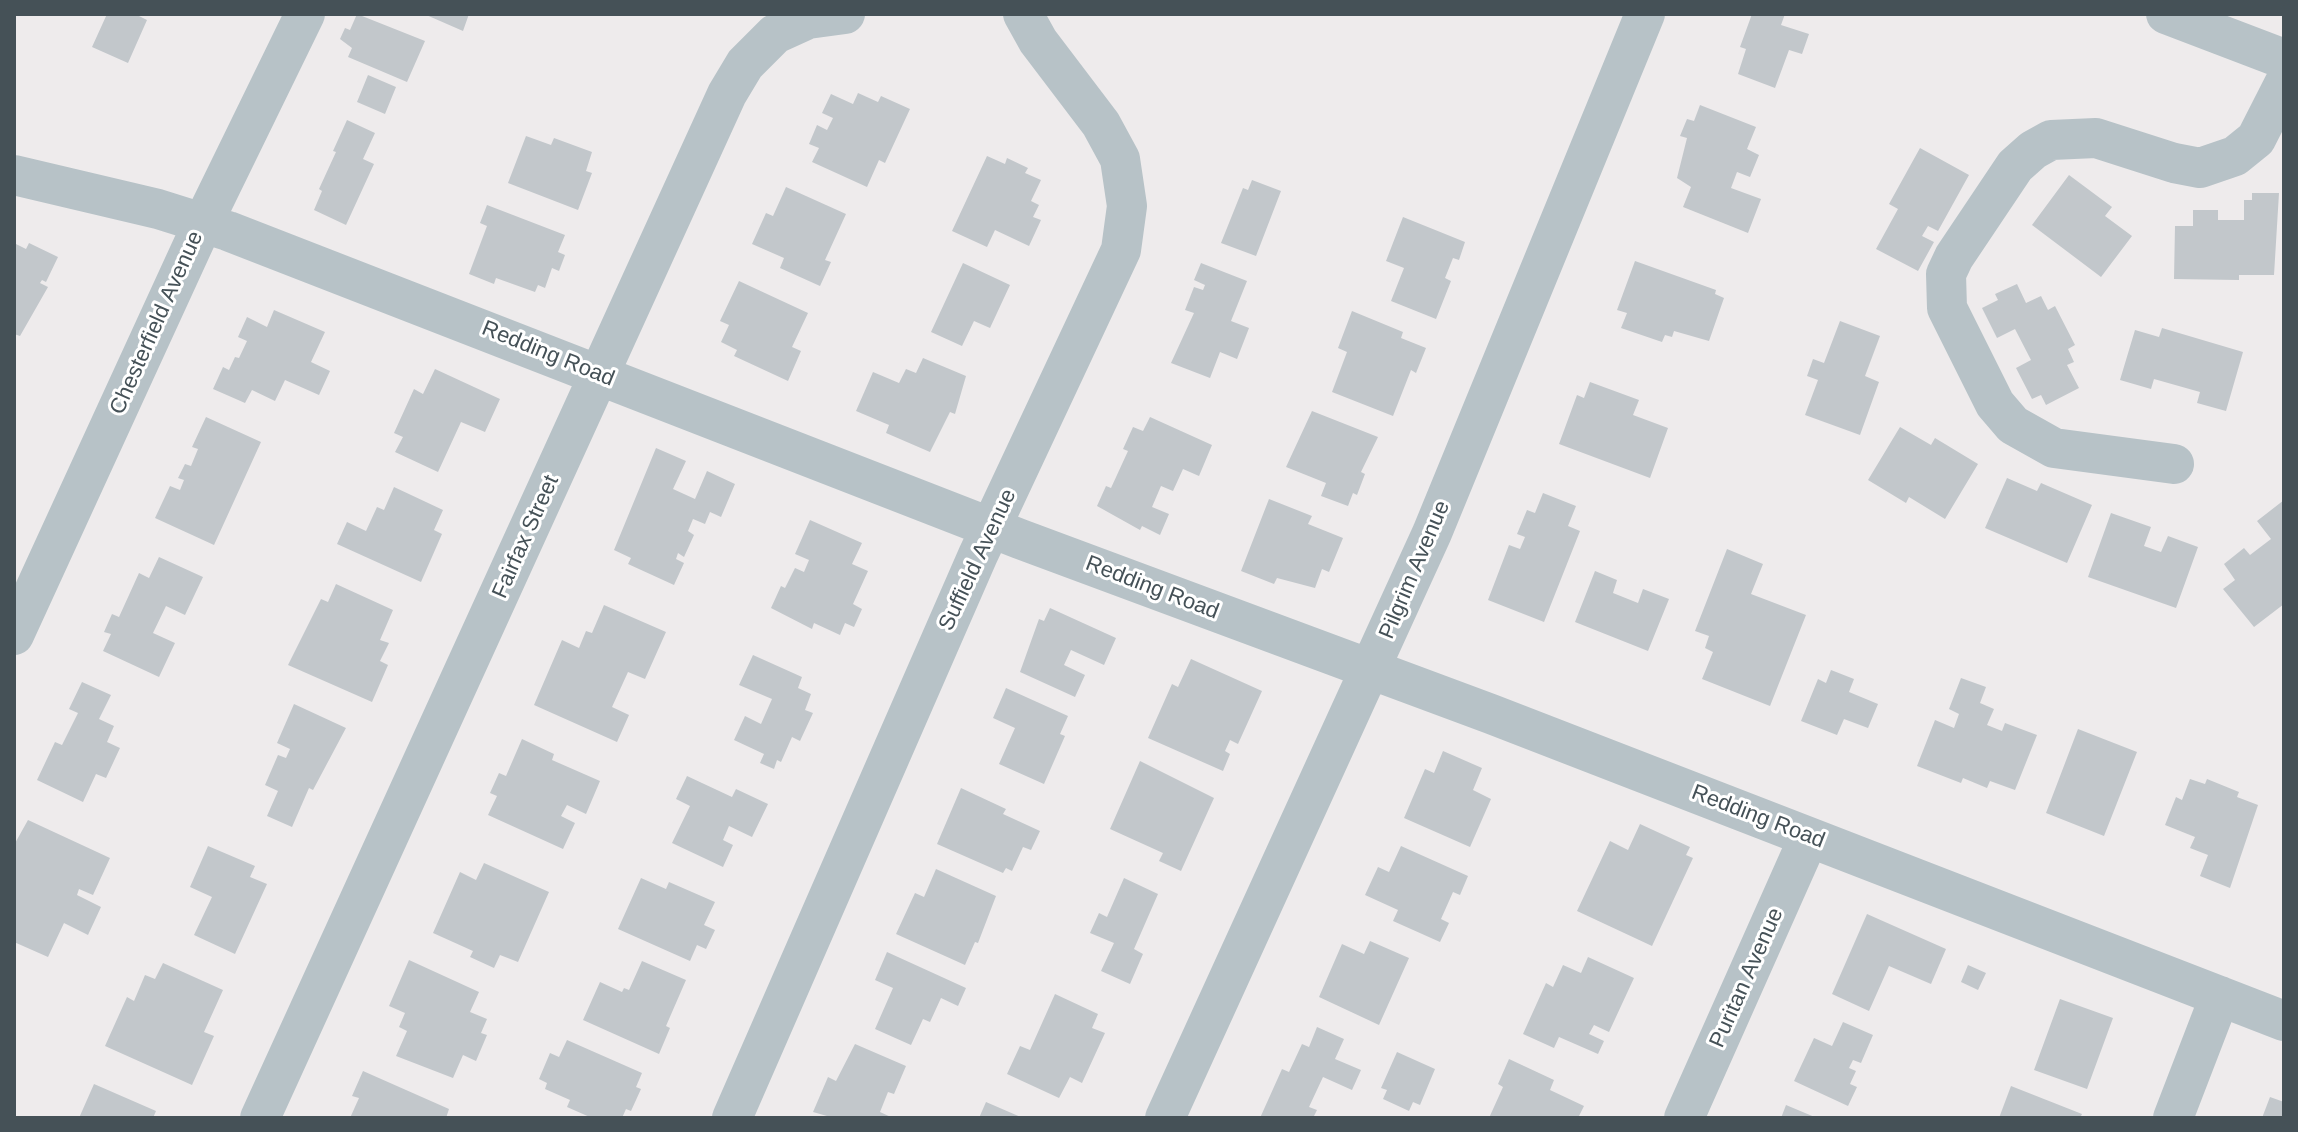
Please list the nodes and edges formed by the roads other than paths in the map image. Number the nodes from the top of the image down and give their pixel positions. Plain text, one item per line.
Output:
1 (305, 14) edge
2 (845, 14) edge
3 (1023, 14) edge
4 (1645, 14) edge
5 (2166, 14) edge
6 (2220, 23) edge
7 (2284, 59) edge
8 (2284, 84) edge
9 (14, 175) edge
10 (203, 223) junction
11 (599, 375) junction
12 (2174, 464) dead end
13 (992, 528) junction
14 (14, 635) edge
15 (1371, 670) junction
16 (1809, 837) junction
17 (2220, 996) junction
18 (2284, 1021) edge
19 (260, 1118) edge
20 (732, 1118) edge
21 (1165, 1118) edge
22 (1684, 1118) edge
23 (2173, 1118) edge

1 - 10 street, Chesterfield Avenue
2 - 11 street, Fairfax Street
3 - 13 street, Suffield Avenue
4 - 15 street, Pilgrim Avenue
5 - 6 street
6 - 7 street
8 - 12 street
9 - 10 street, Redding Road
10 - 11 street, Redding Road
10 - 14 street, Chesterfield Avenue
11 - 13 street, Redding Road
11 - 19 street, Fairfax Street
13 - 15 street, Redding Road
13 - 20 street, Suffield Avenue
15 - 16 street, Redding Road
15 - 21 street, Pilgrim Avenue
16 - 17 street, Redding Road
16 - 22 street, Puritan Avenue
17 - 18 street, Redding Road
17 - 23 street

